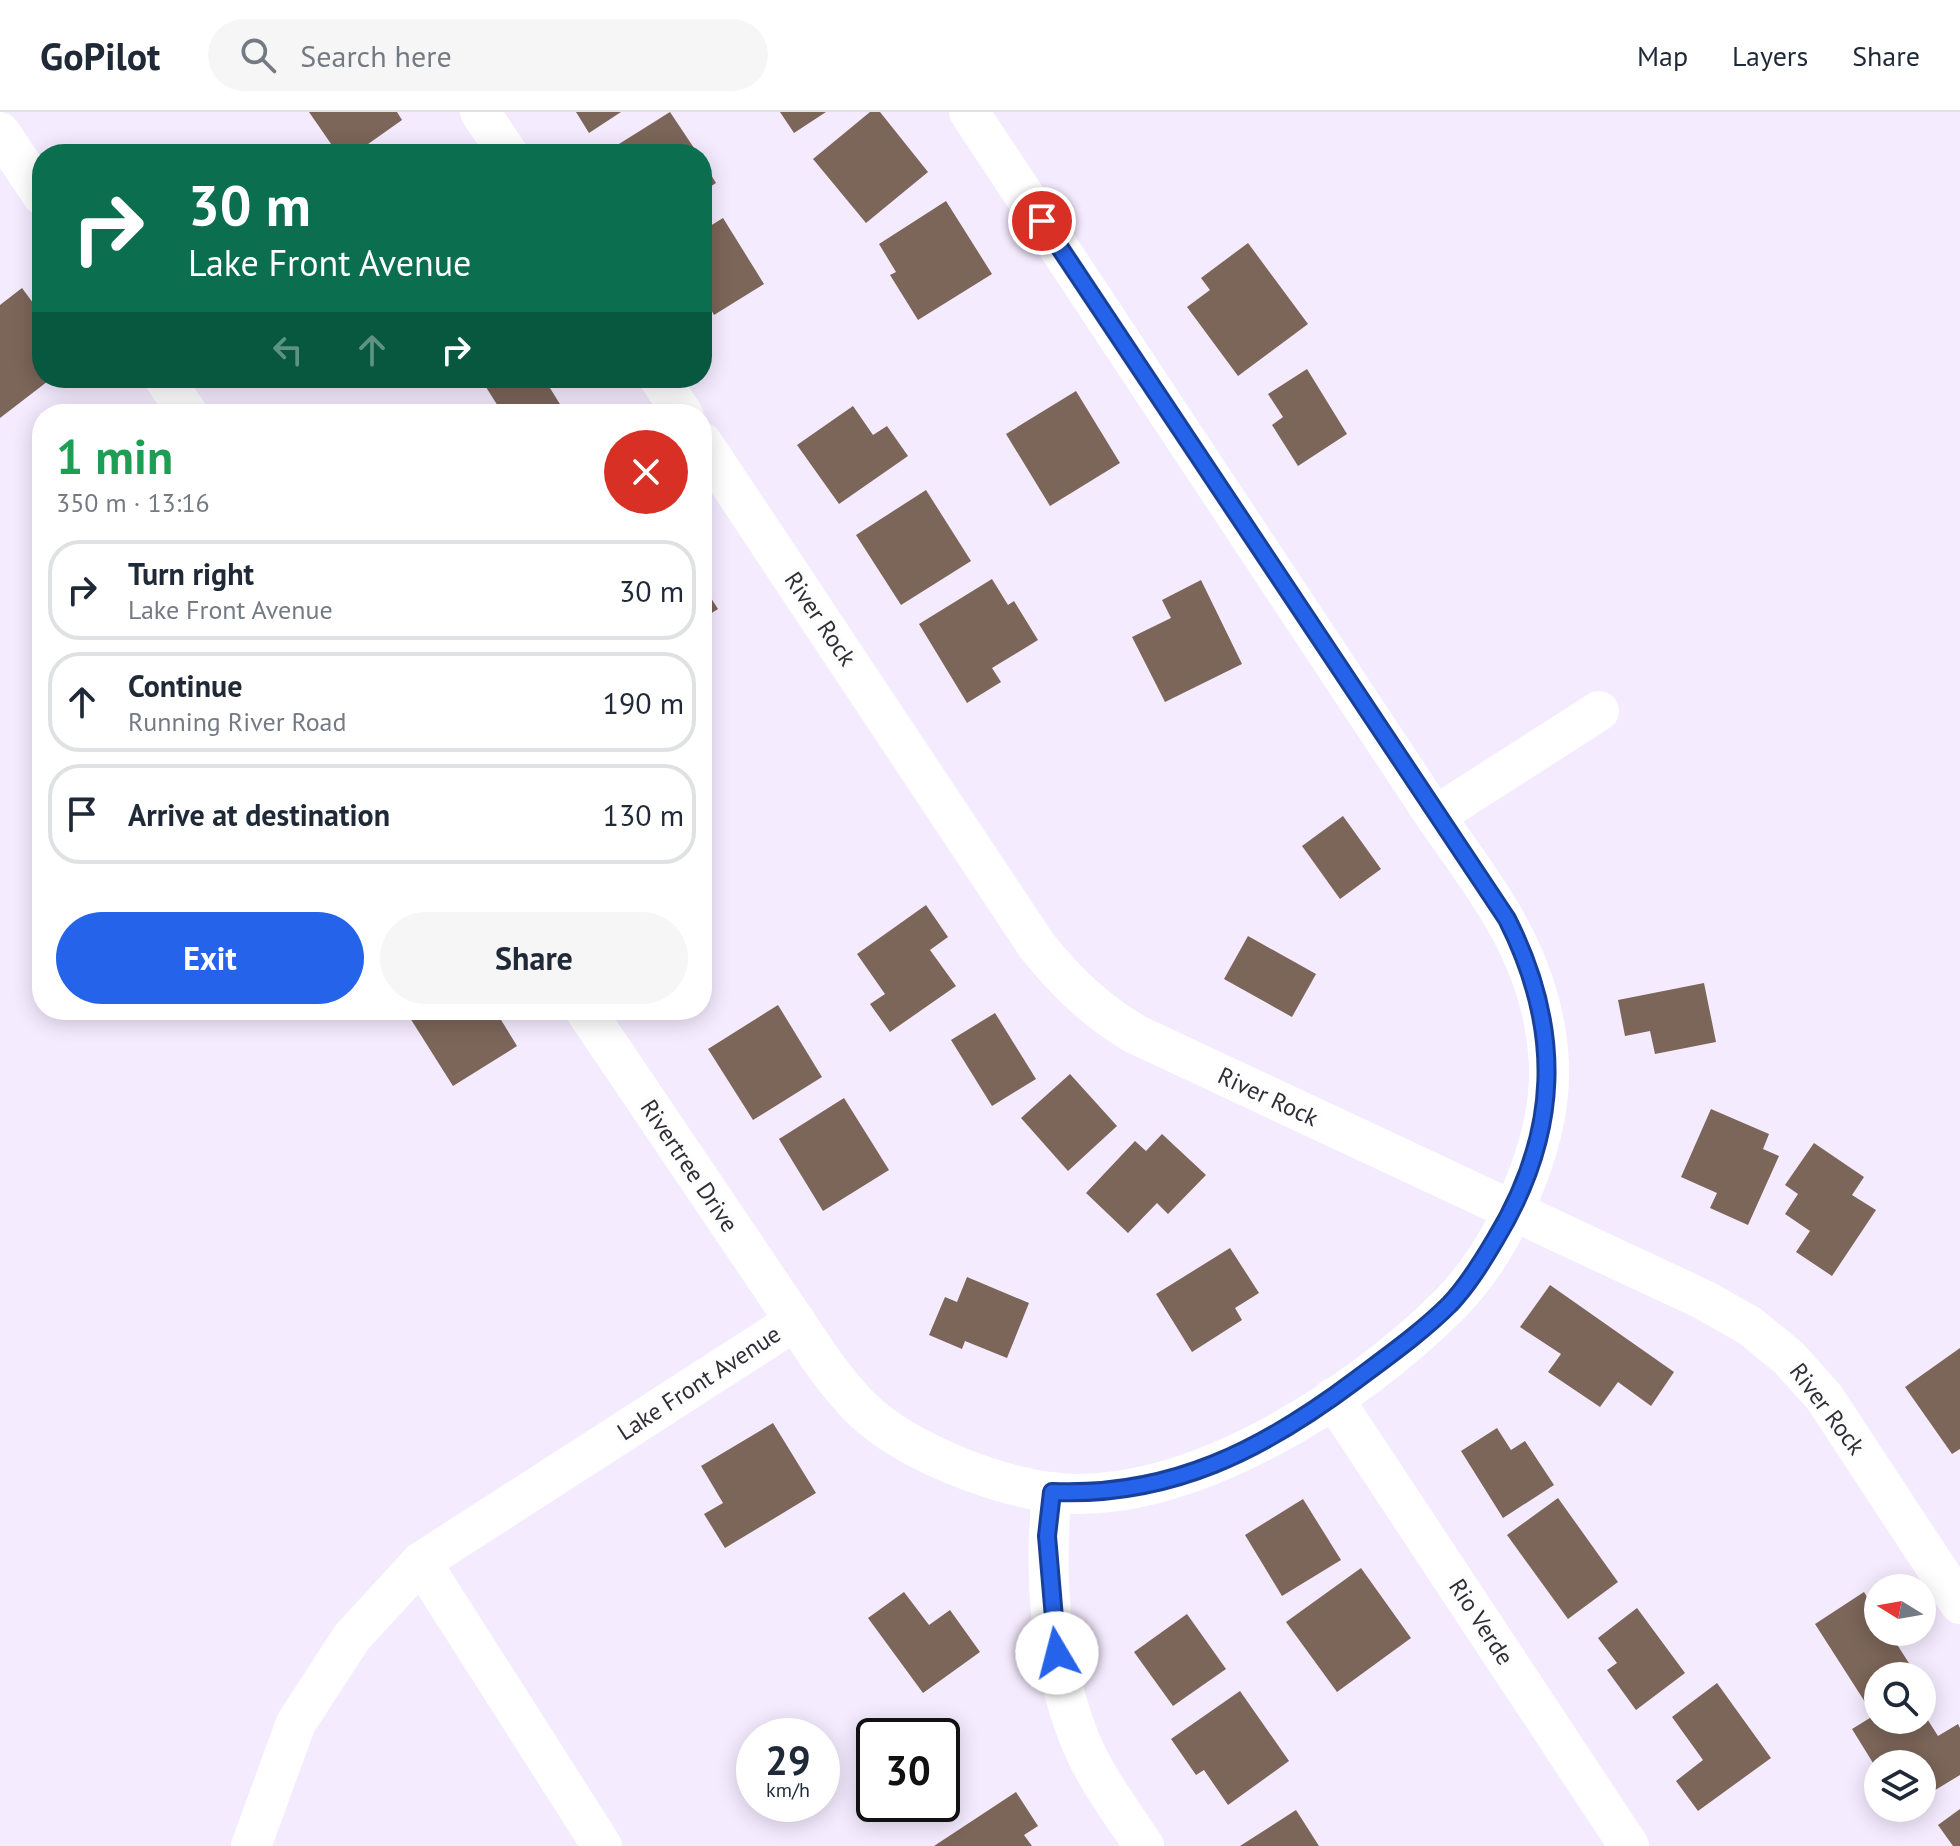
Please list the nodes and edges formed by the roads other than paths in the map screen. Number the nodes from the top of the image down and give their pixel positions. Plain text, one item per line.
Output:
1 (480, 112) edge
2 (969, 112) edge
3 (0, 132) edge
4 (501, 144) edge
5 (32, 180) edge
6 (712, 457) edge
7 (1599, 711) dead end
8 (1435, 816) junction
9 (592, 1020) edge
10 (1512, 1212) junction
11 (795, 1321) junction
12 (1333, 1398) junction
13 (1052, 1492) junction
14 (421, 1562) junction
15 (1960, 1604) edge
16 (251, 1846) edge
17 (602, 1846) edge
18 (1144, 1846) edge
19 (1629, 1846) edge

1 - 4 street
2 - 8 street, Lake Front Avenue
3 - 5 street
6 - 10 street, River Rock
7 - 8 street
8 - 10 street, Lake Front Avenue
9 - 11 street, Rivertree Drive
10 - 12 street, Lake Front Avenue
10 - 15 street, River Rock
11 - 13 street, Lake Front Avenue
11 - 14 street, Lake Front Avenue
12 - 13 street, Lake Front Avenue
12 - 19 street, Rio Verde
13 - 18 street
14 - 16 street, Lake Front Avenue
14 - 17 street

